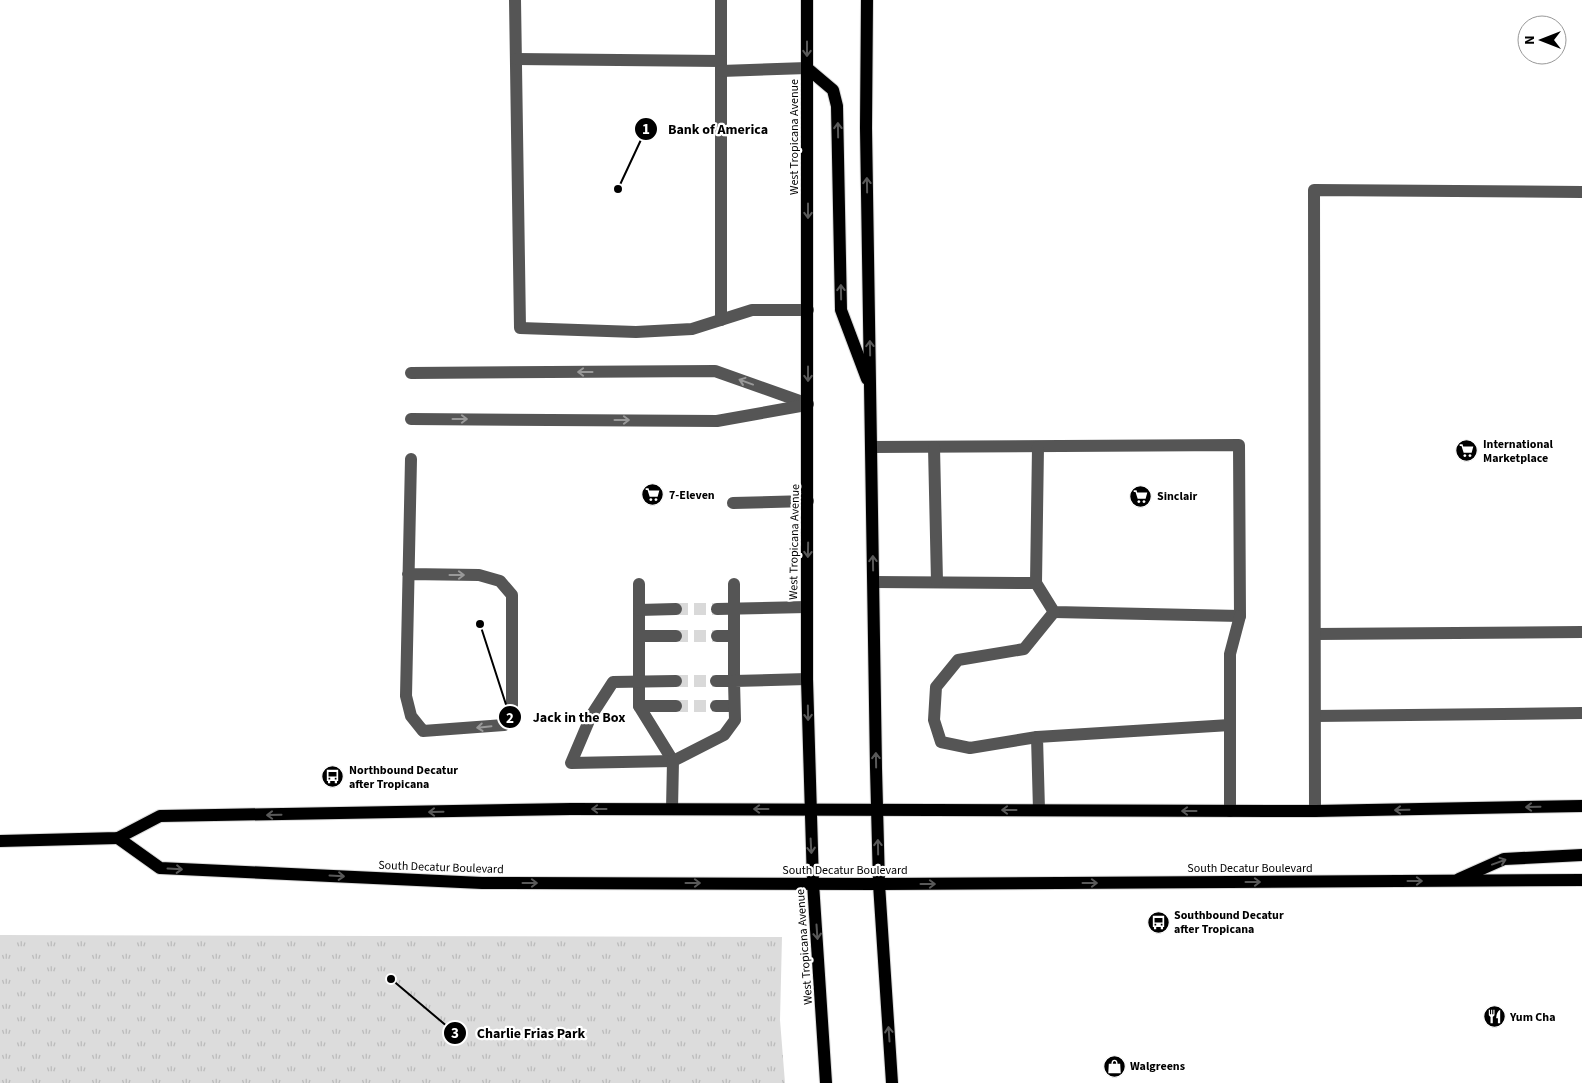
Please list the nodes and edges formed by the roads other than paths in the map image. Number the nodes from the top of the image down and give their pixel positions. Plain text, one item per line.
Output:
1 (516, 0) edge
2 (721, 0) edge
3 (807, 0) edge
4 (867, 0) edge
5 (516, 59) junction
6 (721, 66) junction
7 (807, 68) junction
8 (1582, 192) edge
9 (808, 310) junction
10 (722, 320) junction
11 (411, 373) dead end
12 (870, 388) junction
13 (808, 404) junction
14 (411, 419) dead end
15 (1038, 446) junction
16 (871, 447) junction
17 (934, 447) junction
18 (411, 459) dead end
19 (808, 502) junction
20 (734, 503) dead end
21 (408, 574) junction
22 (874, 582) junction
23 (937, 582) junction
24 (1036, 583) junction
25 (639, 584) dead end
26 (734, 584) dead end
27 (807, 607) junction
28 (676, 609) tunnel mouth
29 (717, 609) tunnel mouth
30 (734, 609) junction
31 (639, 610) junction
32 (1054, 612) junction
33 (1240, 616) junction
34 (1582, 632) edge
35 (1315, 634) junction
36 (639, 636) junction
37 (676, 636) tunnel mouth
38 (717, 636) tunnel mouth
39 (734, 636) junction
40 (807, 679) junction
41 (639, 681) junction
42 (676, 681) tunnel mouth
43 (716, 681) tunnel mouth
44 (734, 681) junction
45 (639, 706) junction
46 (676, 706) tunnel mouth
47 (716, 706) tunnel mouth
48 (734, 706) junction
49 (1582, 713) edge
50 (1316, 716) junction
51 (1230, 725) junction
52 (1037, 737) junction
53 (672, 761) junction
54 (1582, 806) edge
55 (672, 809) junction
56 (810, 809) junction
57 (877, 809) junction
58 (1039, 810) junction
59 (1230, 811) junction
60 (1316, 811) junction
61 (118, 838) junction
62 (0, 841) edge
63 (1582, 855) edge
64 (1582, 880) edge
65 (1454, 881) junction
66 (813, 883) junction
67 (879, 884) junction
68 (826, 1083) edge
69 (892, 1083) edge

1 - 5 lane
2 - 6 lane
3 -> 7 main road, West Tropicana Avenue
12 -> 4 main road
5 - 6 lane
5 - 10 lane
6 - 7 lane
6 - 10 lane
7 -> 9 main road, West Tropicana Avenue
12 -> 7 main road
8 - 35 lane
9 - 10 lane
9 -> 13 main road, West Tropicana Avenue
13 -> 11 lane
12 - 16 main road
14 -> 13 lane
13 - 19 main road, West Tropicana Avenue
15 - 17 lane
15 - 24 lane
15 - 33 lane
16 - 17 lane
22 -> 16 main road
17 - 23 lane
18 - 21 lane
19 - 20 lane
19 -> 27 main road, West Tropicana Avenue
21 -> 21 lane
22 - 23 lane
57 -> 22 main road
23 - 24 lane
24 - 32 lane
25 - 31 lane
26 - 30 lane
27 - 30 lane
27 - 40 main road, West Tropicana Avenue
28 - 31 lane
29 - 30 lane
30 - 39 lane
31 - 36 lane
32 - 33 lane
32 - 52 lane
33 - 51 lane
34 - 35 lane
35 - 50 lane
36 - 37 lane
36 - 41 lane
38 - 39 lane
39 - 44 lane
40 - 44 lane
40 -> 56 main road, West Tropicana Avenue
41 - 42 lane
41 - 45 lane
41 - 53 lane
43 - 44 lane
44 - 48 lane
45 - 46 lane
45 - 53 lane
47 - 48 lane
48 - 53 lane
49 - 50 lane
50 - 60 lane
51 - 52 lane
51 - 59 lane
52 - 58 lane
53 - 55 lane
54 -> 60 main road
56 -> 55 main road
55 -> 61 main road
56 - 57 main road
56 -> 66 main road, West Tropicana Avenue
58 -> 57 main road
67 -> 57 main road
59 -> 58 main road
59 - 60 main road
61 - 62 main road
61 -> 66 main road, South Decatur Boulevard
65 -> 63 main road
64 - 65 main road, South Decatur Boulevard
67 -> 65 main road, South Decatur Boulevard
66 - 67 main road, South Decatur Boulevard
66 -> 68 main road, West Tropicana Avenue
69 -> 67 main road

